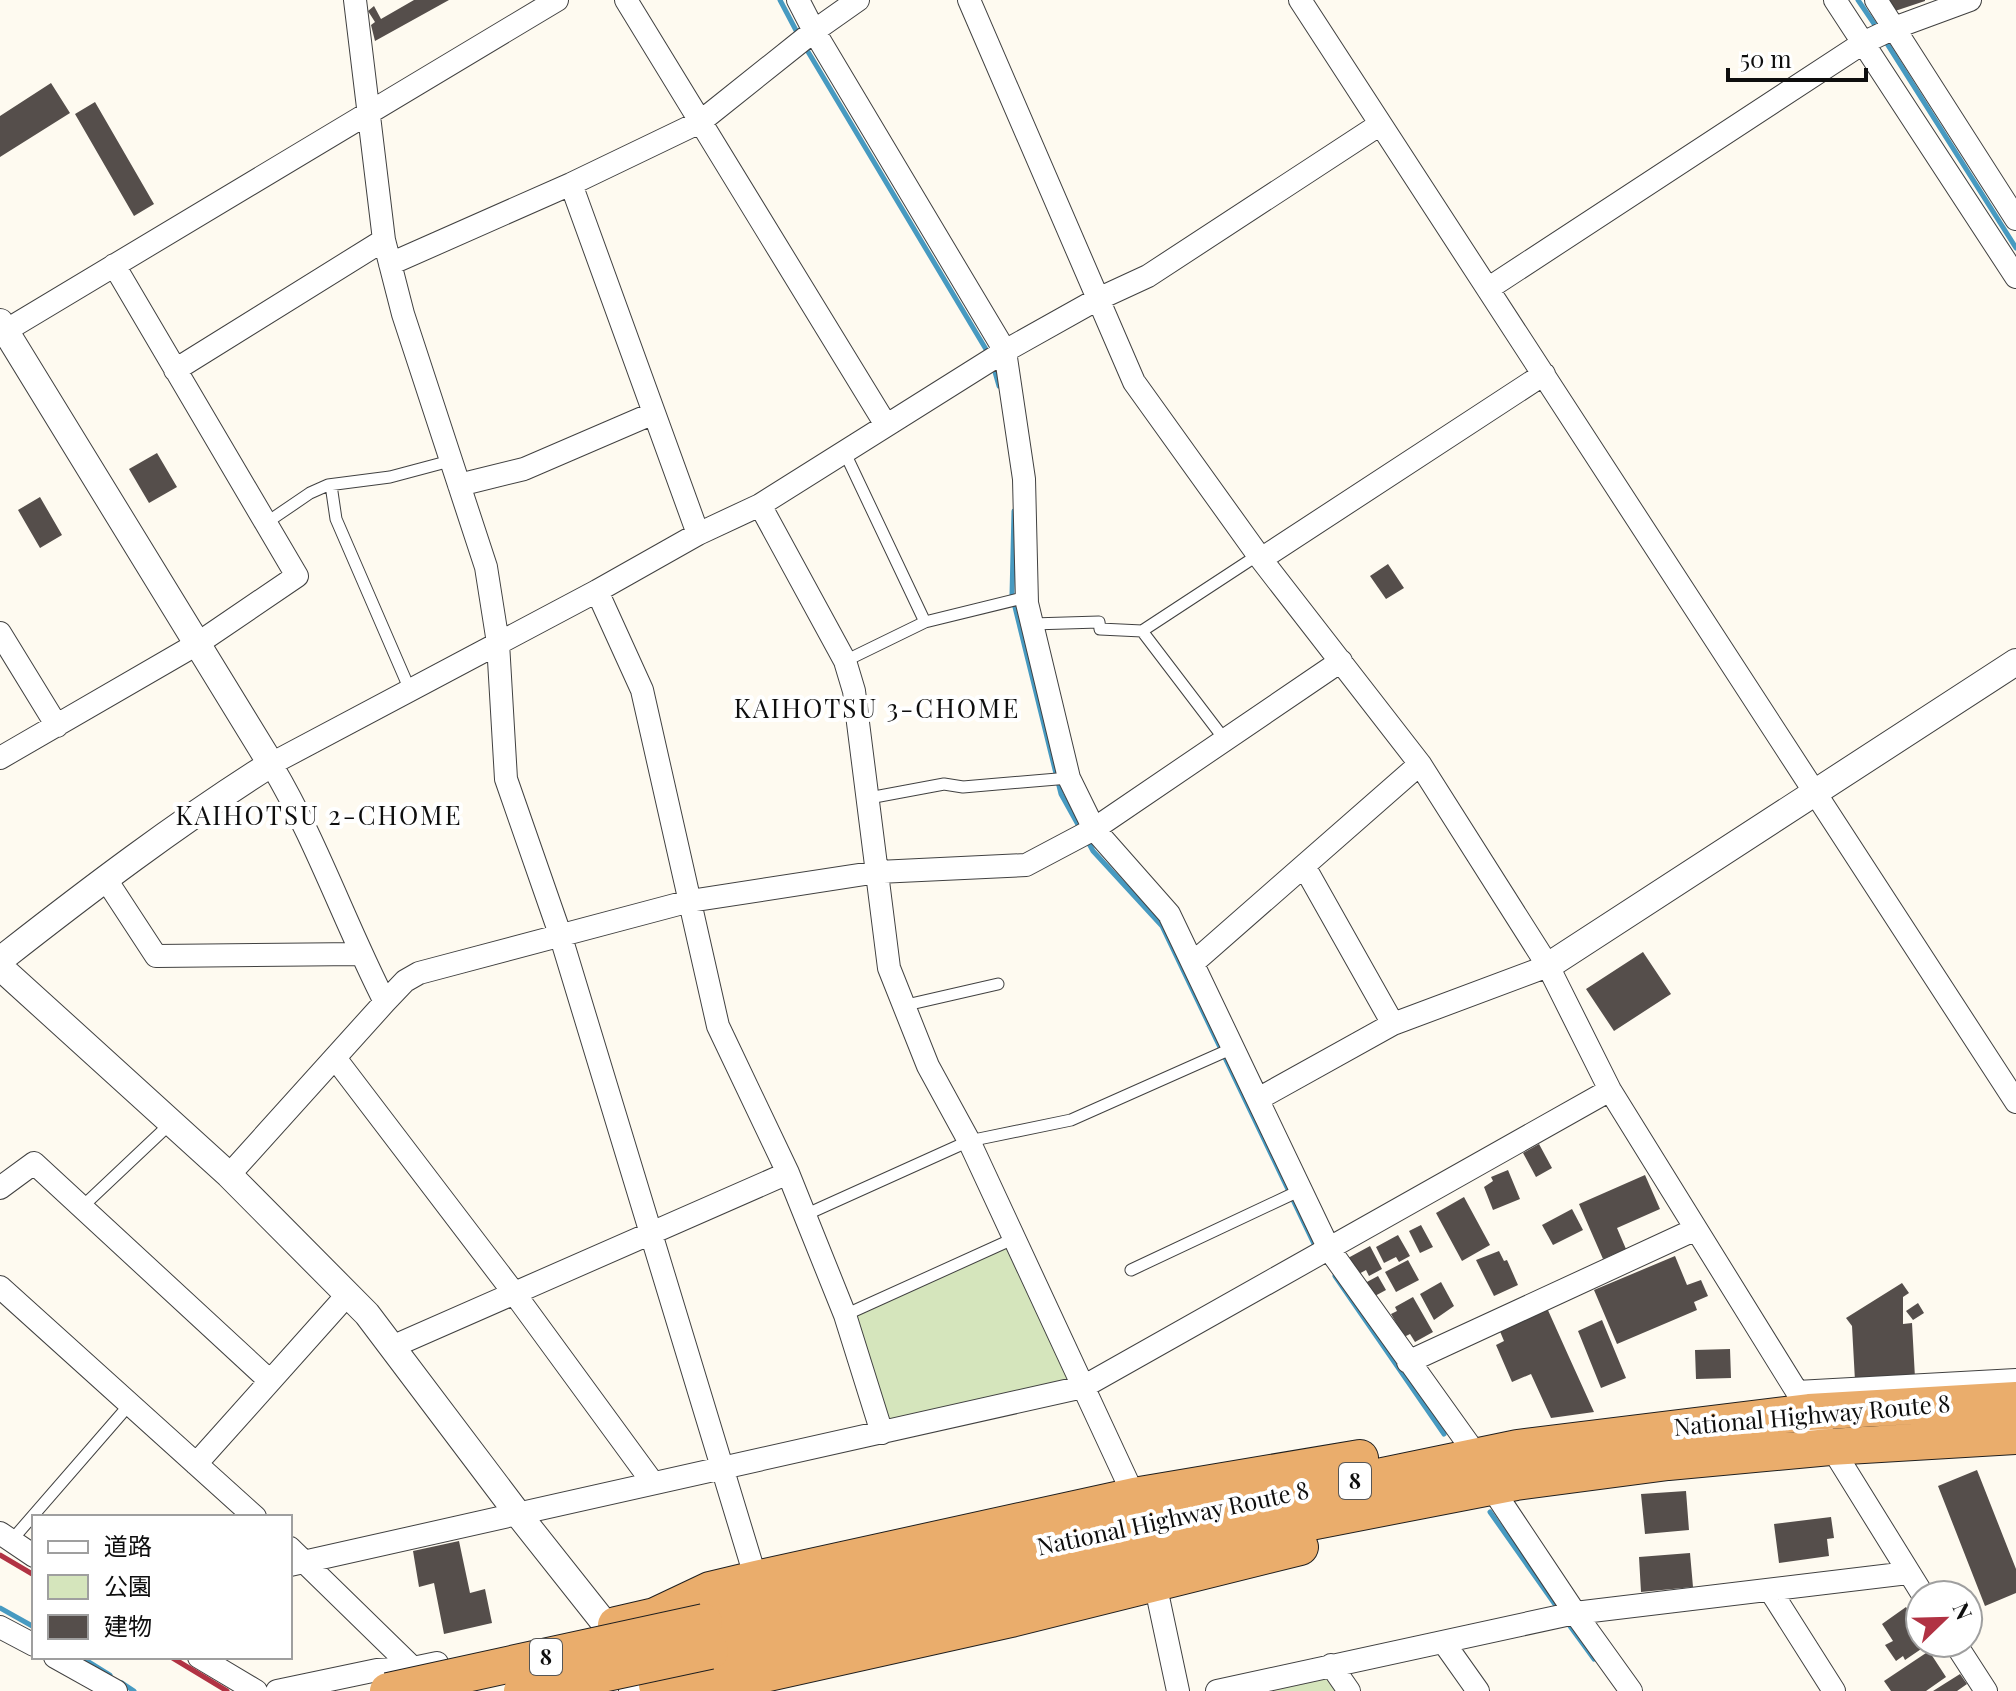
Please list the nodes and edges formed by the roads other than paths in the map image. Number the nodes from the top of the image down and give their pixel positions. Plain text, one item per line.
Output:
1 (355, 0) edge
2 (557, 0) edge
3 (626, 0) edge
4 (798, 0) edge
5 (858, 0) edge
6 (969, 0) edge
7 (1300, 0) edge
8 (1835, 0) edge
9 (1876, 0) edge
10 (1970, 0) edge
11 (1894, 28) junction
12 (814, 31) junction
13 (1863, 43) junction
14 (367, 113) junction
15 (700, 122) junction
16 (1379, 125) junction
17 (571, 184) junction
18 (2016, 219) edge
19 (384, 240) junction
20 (390, 264) junction
21 (114, 265) junction
22 (2016, 277) edge
23 (1489, 288) junction
24 (1096, 300) junction
25 (2, 329) edge
26 (1005, 351) junction
27 (175, 370) junction
28 (1544, 374) junction
29 (654, 413) junction
30 (886, 425) junction
31 (844, 451) junction
32 (450, 461) junction
33 (331, 485) junction
34 (459, 485) junction
35 (760, 505) junction
36 (266, 523) junction
37 (698, 534) junction
38 (1259, 557) junction
39 (597, 591) junction
40 (1027, 597) junction
41 (925, 622) junction
42 (1032, 624) junction
43 (1142, 631) junction
44 (0, 633) edge
45 (498, 643) junction
46 (197, 644) junction
47 (845, 661) junction
48 (1341, 661) junction
49 (2016, 662) edge
50 (410, 690) junction
51 (57, 726) junction
52 (1225, 740) junction
53 (0, 758) edge
54 (271, 764) junction
55 (1420, 764) junction
56 (1069, 778) junction
57 (1816, 792) junction
58 (869, 798) junction
59 (1094, 829) junction
60 (1304, 866) junction
61 (878, 872) junction
62 (105, 878) junction
63 (690, 901) junction
64 (560, 934) junction
65 (360, 954) junction
66 (0, 960) edge
67 (1193, 963) junction
68 (1548, 966) junction
69 (0, 967) edge
70 (998, 984) dead end
71 (385, 1002) junction
72 (902, 1006) junction
73 (1393, 1024) junction
74 (1233, 1048) junction
75 (335, 1058) junction
76 (1610, 1090) junction
77 (1258, 1099) junction
78 (2016, 1102) edge
79 (171, 1122) junction
80 (969, 1141) junction
81 (788, 1173) junction
82 (229, 1175) junction
83 (0, 1188) edge
84 (1301, 1190) junction
85 (82, 1207) junction
86 (805, 1215) junction
87 (1696, 1229) junction
88 (653, 1233) junction
89 (1015, 1238) junction
90 (1329, 1249) junction
91 (1131, 1270) dead end
92 (0, 1287) edge
93 (514, 1293) junction
94 (348, 1294) junction
95 (845, 1315) junction
96 (394, 1346) junction
97 (1408, 1362) junction
98 (2016, 1380) edge
99 (270, 1381) junction
100 (1083, 1387) junction
101 (2016, 1400) edge
102 (1803, 1402) junction
103 (130, 1404) junction
104 (882, 1433) junction
105 (2016, 1436) edge
106 (1830, 1447) junction
107 (196, 1464) junction
108 (721, 1468) junction
109 (1494, 1479) junction
110 (653, 1483) junction
111 (1134, 1496) junction
112 (518, 1514) junction
113 (253, 1515) edge
114 (6, 1537) edge
115 (32, 1555) edge
116 (295, 1558) edge
117 (1908, 1573) junction
118 (756, 1579) junction
119 (1912, 1579) edge
120 (1155, 1583) junction
121 (1770, 1590) junction
122 (1575, 1613) junction
123 (0, 1627) edge
124 (606, 1627) junction
125 (707, 1636) junction
126 (1444, 1643) junction
127 (32, 1644) edge
128 (59, 1659) edge
129 (202, 1659) edge
130 (1965, 1659) edge
131 (1331, 1665) junction
132 (400, 1680) edge
133 (650, 1689) edge
134 (116, 1691) edge
135 (256, 1691) edge
136 (277, 1691) edge
137 (422, 1691) edge
138 (522, 1691) edge
139 (1178, 1691) edge
140 (1217, 1691) edge
141 (1349, 1691) edge
142 (1478, 1691) edge
143 (1631, 1691) edge
144 (1834, 1691) edge
145 (1986, 1691) edge

1 - 14 street
2 - 14 street
3 - 15 street
4 - 12 street
5 - 12 street
6 - 24 street
7 - 16 street
8 - 13 street
9 - 11 street
10 - 11 street
11 - 13 street
11 - 18 street
12 - 15 street
12 - 26 street
13 - 22 street
13 - 23 street
14 - 19 street
14 - 21 street
15 - 17 street
15 - 30 street
16 - 23 street
16 - 24 street
17 - 20 street
17 - 29 street
19 - 20 street
19 - 27 street
20 - 32 street
21 - 25 street
21 - 27 street
23 - 28 street
24 - 26 street
24 - 38 street
25 - 46 street
26 - 30 street
26 - 40 street
27 - 36 street
28 - 38 street
28 - 57 street
29 - 34 street
29 - 37 street
30 - 31 street
31 - 35 street
31 - 41 lane
32 - 33 lane
32 - 34 street
33 - 36 lane
33 - 50 lane
34 - 45 street
35 - 37 street
35 - 47 street
36 - 46 street
37 - 39 street
38 - 43 lane
38 - 48 street
39 - 45 street
39 - 63 street
40 - 41 lane
40 - 42 street
41 - 47 lane
42 - 43 lane
42 - 56 street
43 - 52 lane
44 - 51 street
45 - 50 street
45 - 64 street
46 - 51 street
46 - 54 street
47 - 58 street
48 - 52 street
48 - 55 street
49 - 57 street
50 - 54 street
51 - 53 street
52 - 59 street
54 - 62 street
54 - 65 street
55 - 60 street
55 - 68 street
56 - 58 lane
56 - 59 street
57 - 68 street
57 - 78 street
58 - 61 street
59 - 61 street
59 - 67 street
60 - 67 street
60 - 73 street
61 - 63 street
61 - 72 street
62 - 65 street
62 - 66 street
63 - 64 street
63 - 81 street
64 - 71 street
64 - 88 street
65 - 71 street
67 - 74 street
68 - 73 street
68 - 76 street
69 - 79 street
70 - 72 lane
71 - 75 street
72 - 80 street
73 - 77 street
74 - 77 street
74 - 80 lane
75 - 82 street
75 - 93 street
76 - 87 street
76 - 90 street
77 - 84 street
79 - 82 street
79 - 85 lane
80 - 86 lane
80 - 89 street
81 - 86 street
81 - 88 street
82 - 94 street
83 - 85 street
84 - 90 street
84 - 91 lane
85 - 99 street
86 - 95 street
87 - 97 street
87 - 102 street
88 - 93 street
88 - 108 street
89 - 95 lane
89 - 100 street
90 - 97 street
90 - 100 street
92 - 103 street
93 - 96 street
93 - 110 street
94 - 96 street
94 - 99 street
95 - 104 street
96 - 112 street
97 - 109 street
98 - 102 street
99 - 107 street
100 - 104 street
100 - 111 street
101 - 102 highway, National Highway Route 8 / 8
102 - 106 street
102 - 109 highway, National Highway Route 8 / 8
103 - 107 street
103 - 114 lane
104 - 108 street
105 - 106 highway, National Highway Route 8 / 8
106 - 109 highway, National Highway Route 8 / 8
106 - 117 street
107 - 113 street
108 - 110 street
108 - 118 street
109 - 111 highway, 8
109 - 120 highway, 8
109 - 122 street
109 - 125 highway, National Highway Route 8 / 8
110 - 112 street
111 - 118 highway, 8
112 - 116 street
112 - 124 street
114 - 115 street
116 - 132 street
117 - 119 street
117 - 121 street
118 - 124 highway, 8
120 - 133 highway, 8
120 - 139 street
121 - 122 street
121 - 144 street
122 - 126 street
122 - 143 street
123 - 127 street
124 - 132 street
124 - 133 street
125 - 132 highway, National Highway Route 8 / 8, bridge
125 - 138 highway, National Highway Route 8 / 8, bridge
126 - 131 street
126 - 142 street
128 - 134 street
129 - 135 street
130 - 145 street
131 - 140 street
131 - 141 street
132 - 136 street
132 - 137 street

